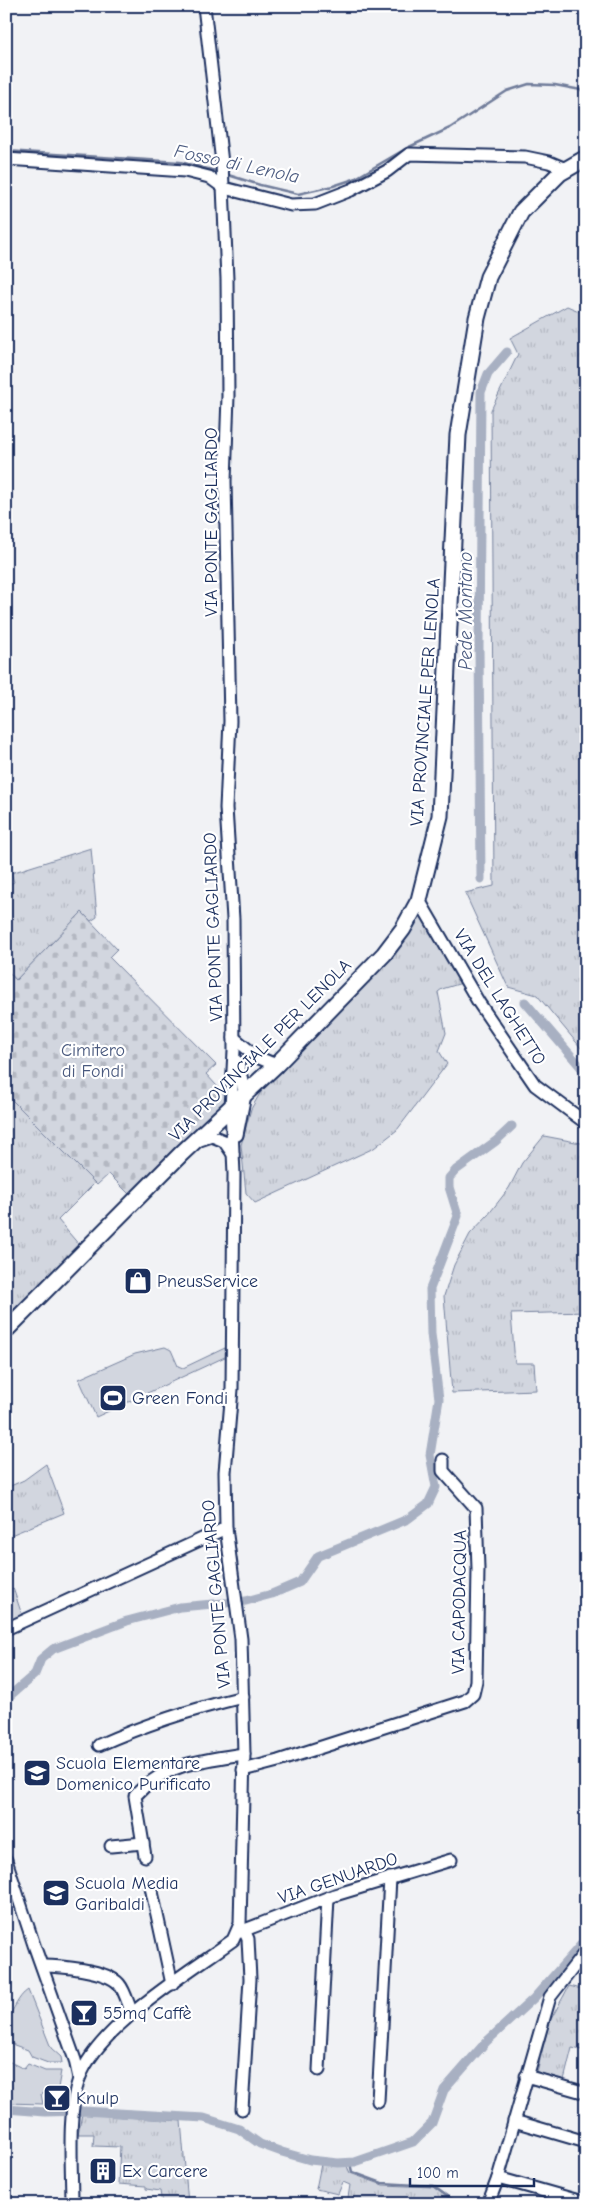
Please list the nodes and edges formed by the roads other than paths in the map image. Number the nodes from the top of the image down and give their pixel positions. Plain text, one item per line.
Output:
1 (204, 6) edge
2 (586, 158) edge
3 (6, 159) edge
4 (564, 170) junction
5 (223, 183) junction
6 (419, 900) junction
7 (234, 1038) junction
8 (276, 1065) junction
9 (245, 1095) junction
10 (231, 1108) junction
11 (586, 1123) edge
12 (196, 1142) junction
13 (233, 1154) junction
14 (6, 1330) edge
15 (443, 1460) dead end
16 (226, 1528) junction
17 (6, 1629) edge
18 (243, 1697) junction
19 (99, 1745) dead end
20 (244, 1754) junction
21 (244, 1770) junction
22 (143, 1843) junction
23 (111, 1846) dead end
24 (145, 1856) dead end
25 (451, 1860) dead end
26 (6, 1862) edge
27 (390, 1878) junction
28 (151, 1887) dead end
29 (328, 1898) junction
30 (241, 1931) junction
31 (586, 1951) edge
32 (42, 1966) junction
33 (172, 1984) junction
34 (132, 2012) junction
35 (319, 2070) dead end
36 (526, 2076) junction
37 (79, 2078) junction
38 (586, 2093) edge
39 (378, 2101) dead end
40 (242, 2109) dead end
41 (514, 2121) junction
42 (586, 2142) edge
43 (498, 2178) junction
44 (586, 2203) edge
45 (72, 2204) edge
46 (488, 2204) edge

1 - 5 street, VIA PONTE GAGLIARDO
2 - 4 main road, VIA PROVINCIALE PER LENOLA
3 - 5 street
4 - 5 street
4 - 6 main road, VIA PROVINCIALE PER LENOLA
5 - 7 street, VIA PONTE GAGLIARDO
6 - 8 main road, VIA PROVINCIALE PER LENOLA
6 - 11 street, VIA DEL LAGHETTO
7 - 8 street, VIA PONTE GAGLIARDO
7 - 9 street, VIA PONTE GAGLIARDO
7 - 10 street, VIA PONTE GAGLIARDO
8 - 9 main road, VIA PROVINCIALE PER LENOLA
9 - 10 main road, VIA PROVINCIALE PER LENOLA
9 - 13 street, VIA PONTE GAGLIARDO
10 - 12 main road, VIA PROVINCIALE PER LENOLA
10 - 13 street, VIA PONTE GAGLIARDO
12 - 13 street
12 - 14 main road, VIA PROVINCIALE PER LENOLA
13 - 16 street, VIA PONTE GAGLIARDO
15 - 21 street, VIA CAPODACQUA
16 - 17 street
16 - 18 street, VIA PONTE GAGLIARDO
18 - 19 street
18 - 20 street, VIA PONTE GAGLIARDO
20 - 21 street, VIA PONTE GAGLIARDO
20 - 22 street
21 - 30 street, VIA PONTE GAGLIARDO
22 - 23 street
22 - 24 street
25 - 27 street, VIA GENUARDO
26 - 32 street
27 - 29 street, VIA GENUARDO
27 - 39 street
28 - 33 street
29 - 30 street, VIA GENUARDO
29 - 35 street
30 - 33 street
30 - 40 street, VIA PONTE GAGLIARDO
31 - 36 street
32 - 34 street
32 - 37 street
33 - 34 street
34 - 37 street
36 - 38 street
36 - 41 street
37 - 45 street
41 - 42 street
41 - 43 street
43 - 44 street
43 - 46 street

